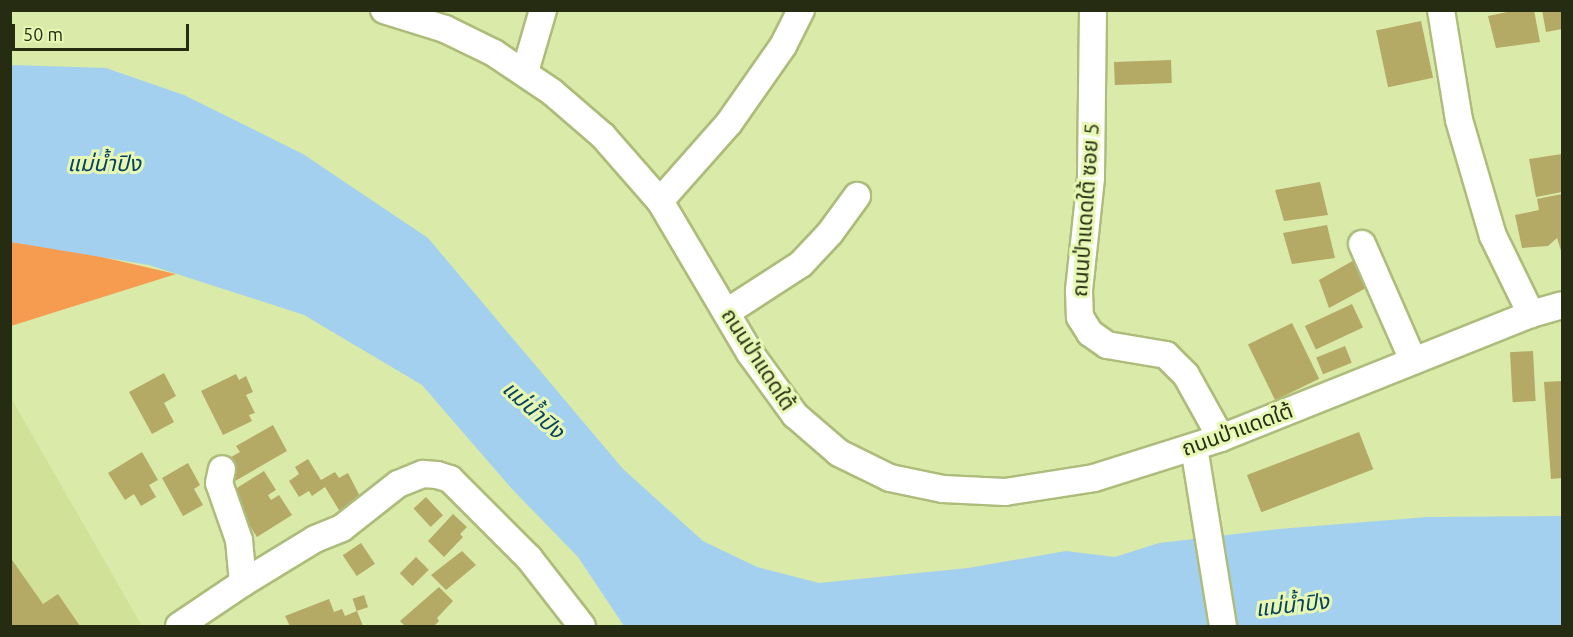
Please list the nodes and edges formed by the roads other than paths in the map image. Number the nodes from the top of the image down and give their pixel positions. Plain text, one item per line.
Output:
1 (384, 10) edge
2 (543, 10) edge
3 (801, 10) edge
4 (1093, 10) edge
5 (1441, 10) edge
6 (447, 20) edge
7 (525, 72) junction
8 (857, 196) dead end
9 (660, 201) junction
10 (1362, 244) dead end
11 (1563, 305) edge
12 (727, 312) junction
13 (1530, 314) junction
14 (1413, 360) junction
15 (1221, 438) junction
16 (1194, 447) junction
17 (222, 469) dead end
18 (243, 583) junction
19 (179, 627) edge
20 (582, 627) edge
21 (1223, 627) edge

1 - 6 street, ถนนป่าแดดใต้
2 - 7 street
3 - 9 street
4 - 15 street, ถนนป่าแดดใต้ ซอย 5
5 - 13 street
6 - 7 street, ถนนป่าแดดใต้
7 - 9 street, ถนนป่าแดดใต้
8 - 12 street
9 - 12 street, ถนนป่าแดดใต้
10 - 14 street
11 - 13 street, ถนนป่าแดดใต้
12 - 16 street, ถนนป่าแดดใต้
13 - 14 street, ถนนป่าแดดใต้
14 - 15 street, ถนนป่าแดดใต้
15 - 16 street, ถนนป่าแดดใต้
16 - 21 street
17 - 18 street
18 - 19 street
18 - 20 street

